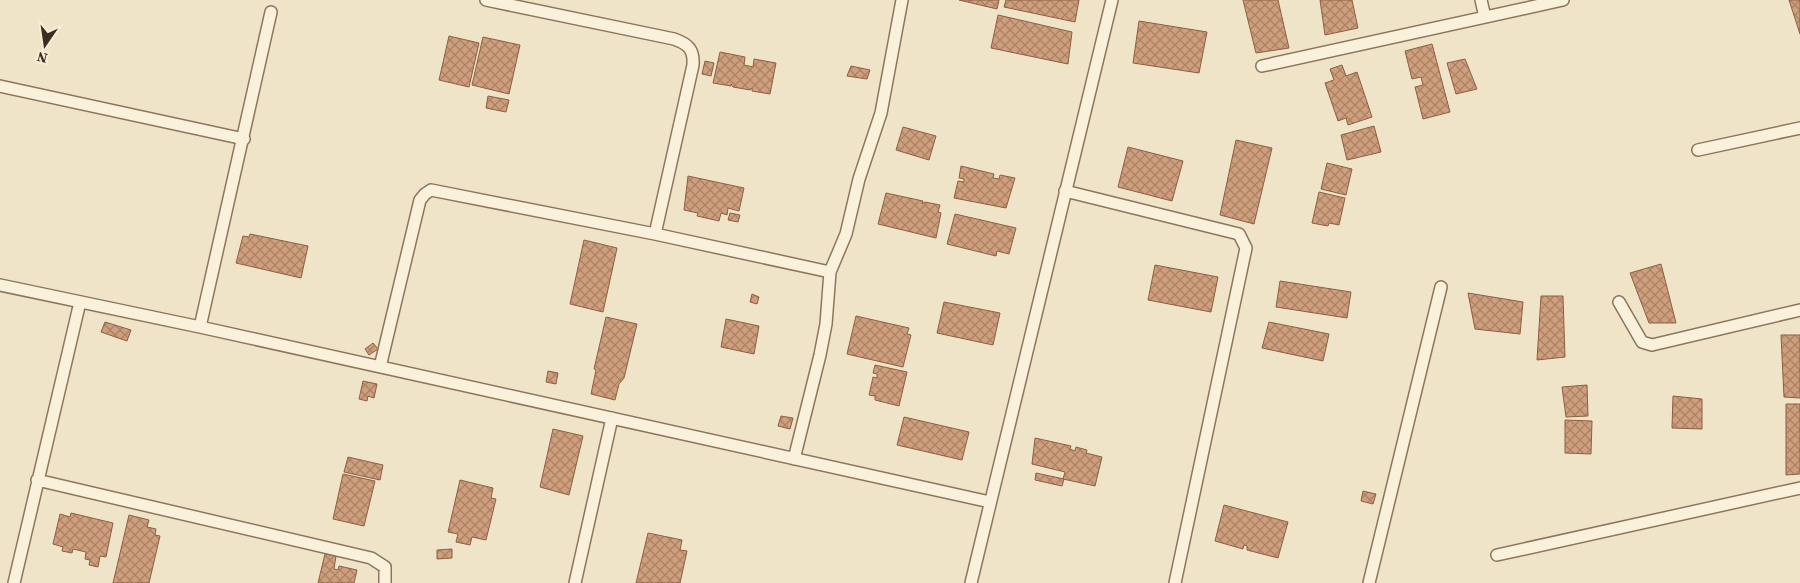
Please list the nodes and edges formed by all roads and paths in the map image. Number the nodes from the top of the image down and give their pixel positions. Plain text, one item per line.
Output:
1 (486, 0) edge
2 (902, 0) edge
3 (1112, 0) edge
4 (1481, 0) edge
5 (1563, 0) edge
6 (271, 12) dead end
7 (1484, 17) junction
8 (1262, 66) dead end
9 (0, 86) edge
10 (1800, 128) edge
11 (244, 140) junction
12 (1698, 150) dead end
13 (1066, 191) junction
14 (655, 234) junction
15 (830, 272) junction
16 (0, 285) edge
17 (1441, 288) dead end
18 (80, 302) junction
19 (1620, 302) dead end
20 (1800, 310) edge
21 (200, 327) junction
22 (380, 367) junction
23 (612, 418) junction
24 (794, 459) junction
25 (37, 480) junction
26 (1800, 488) edge
27 (990, 502) junction
28 (1497, 555) dead end
29 (14, 583) edge
30 (385, 583) edge
31 (575, 583) edge
32 (971, 583) edge
33 (1174, 583) edge
34 (1369, 583) edge

1 - 14 street
2 - 15 street
3 - 13 street
4 - 7 street
5 - 7 street
6 - 11 street
7 - 8 street
9 - 11 street
10 - 12 street
11 - 21 street
13 - 27 street
13 - 33 street
14 - 15 street
14 - 22 street
15 - 24 street
16 - 18 street
17 - 34 street
18 - 21 street
18 - 25 street
19 - 20 street
21 - 22 street
22 - 23 street
23 - 24 street
23 - 31 street
24 - 27 street
25 - 29 street
25 - 30 street
26 - 28 street
27 - 32 street

